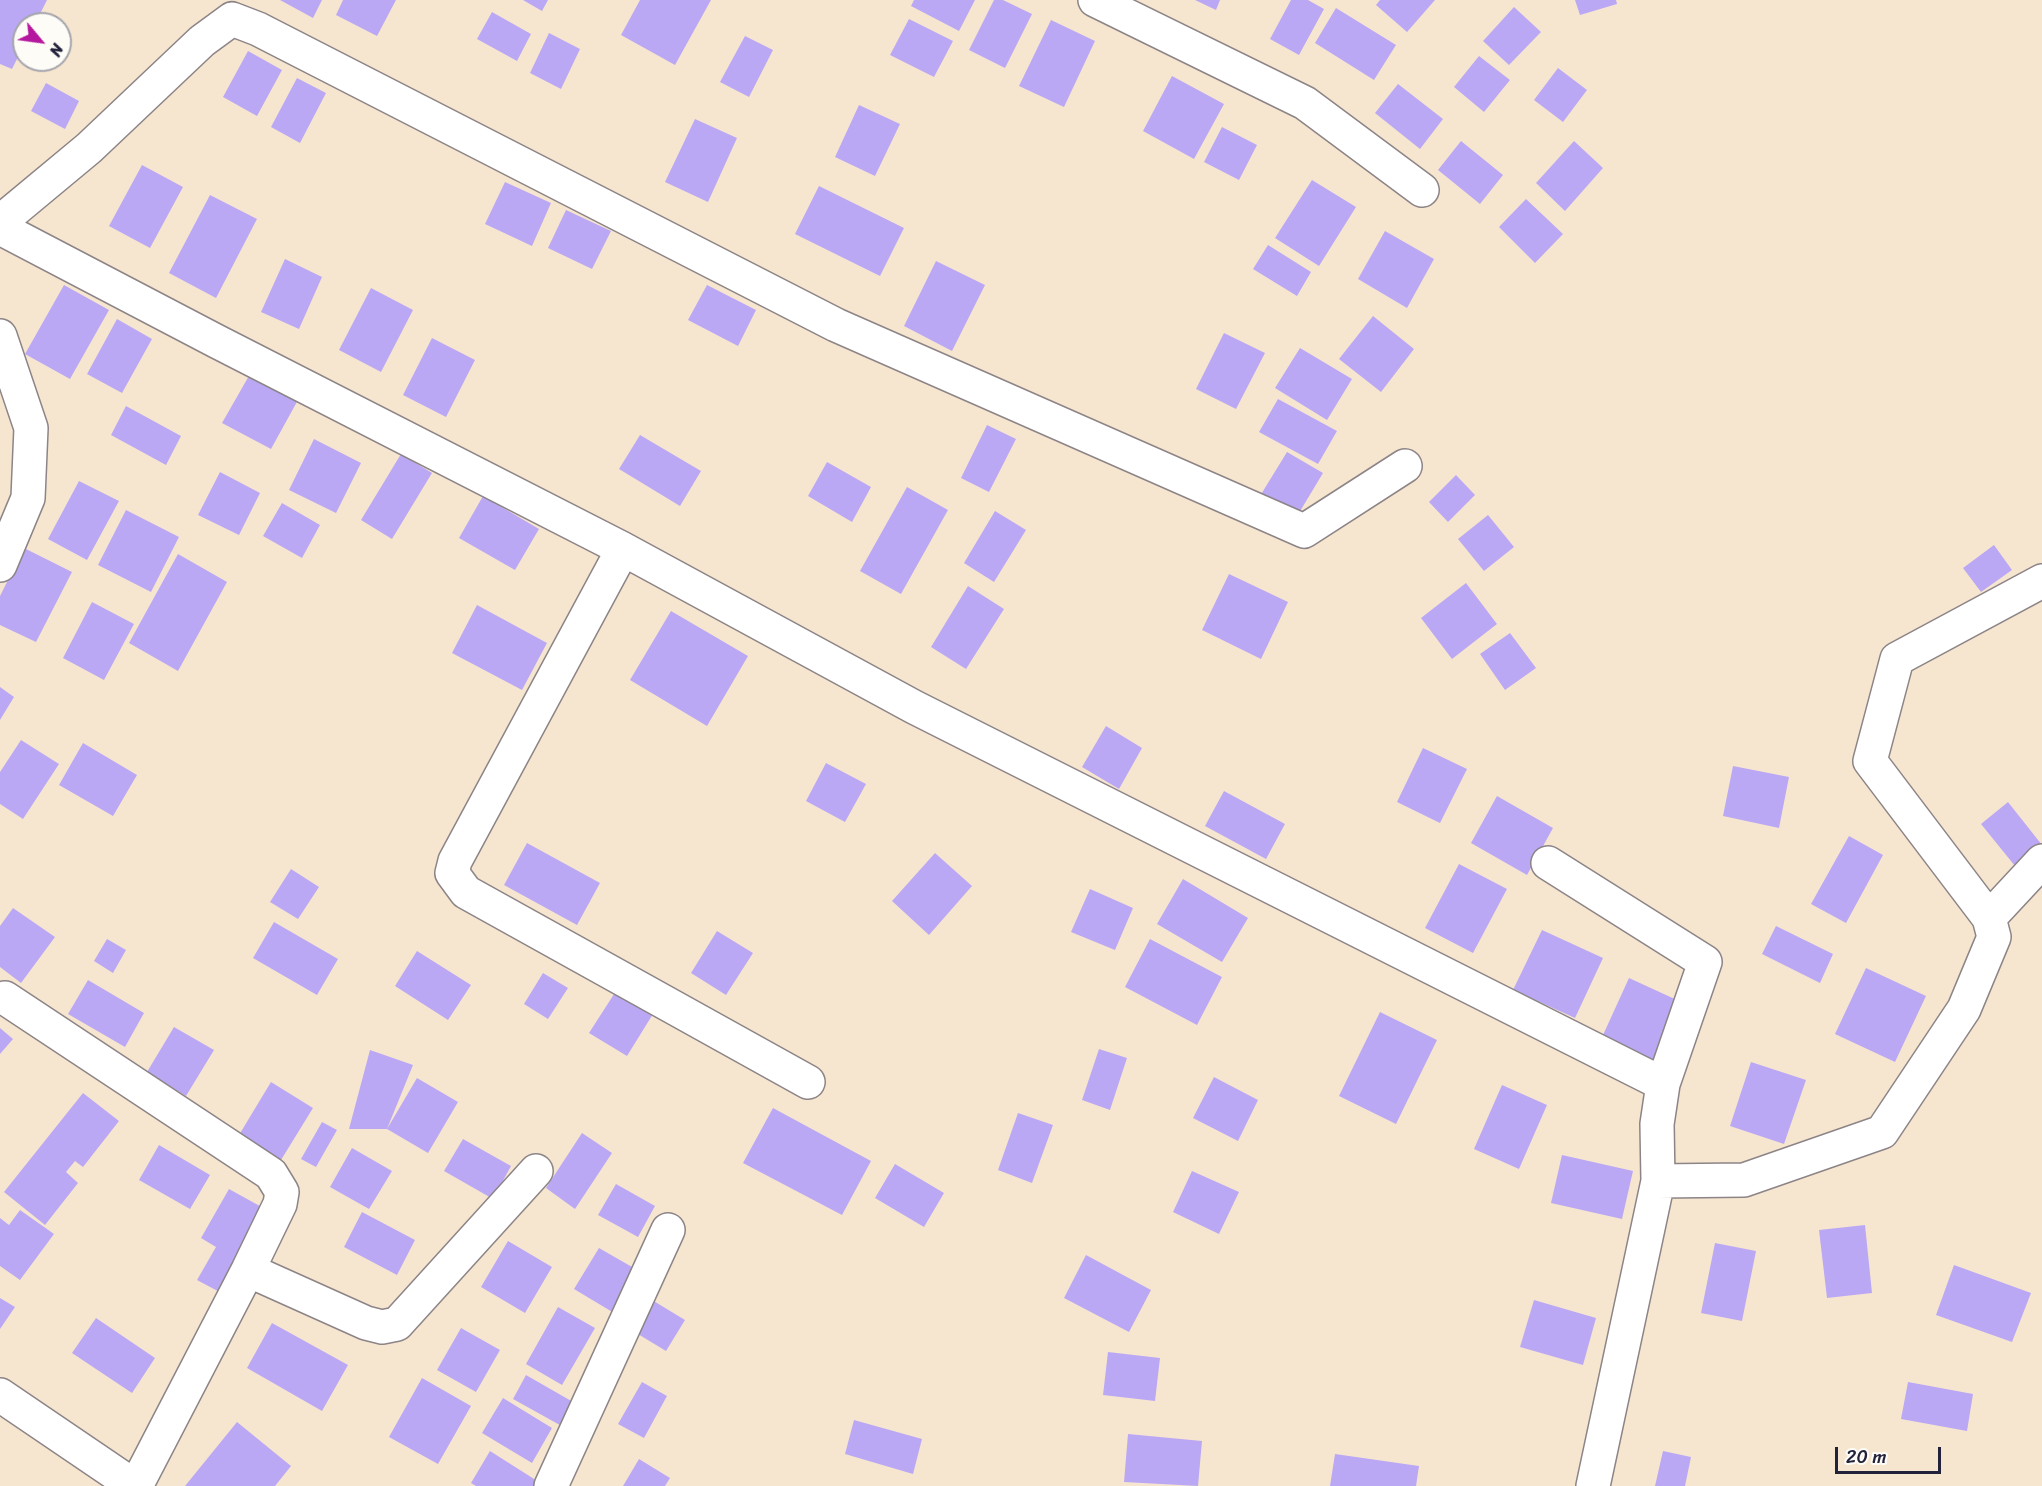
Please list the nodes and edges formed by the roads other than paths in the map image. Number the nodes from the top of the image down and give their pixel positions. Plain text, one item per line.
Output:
1 (1095, 0) edge
2 (234, 9) edge
3 (1422, 190) dead end
4 (0, 222) edge
5 (0, 228) edge
6 (0, 336) edge
7 (1405, 466) dead end
8 (623, 549) junction
9 (0, 565) edge
10 (2042, 581) edge
11 (2042, 861) edge
12 (1548, 863) dead end
13 (1989, 918) junction
14 (5, 998) dead end
15 (808, 1082) dead end
16 (1664, 1084) junction
17 (536, 1171) dead end
18 (1658, 1180) junction
19 (668, 1230) dead end
20 (248, 1270) junction
21 (0, 1395) edge
22 (135, 1486) edge
23 (551, 1486) edge
24 (1593, 1486) edge

1 - 3 street
2 - 4 street
2 - 7 street
5 - 8 street
6 - 9 street
8 - 15 street
8 - 16 street
10 - 13 street
11 - 13 street
12 - 16 street
13 - 18 street
14 - 20 street
16 - 18 street
17 - 20 street
18 - 24 street
19 - 23 street
20 - 22 street
21 - 22 street

